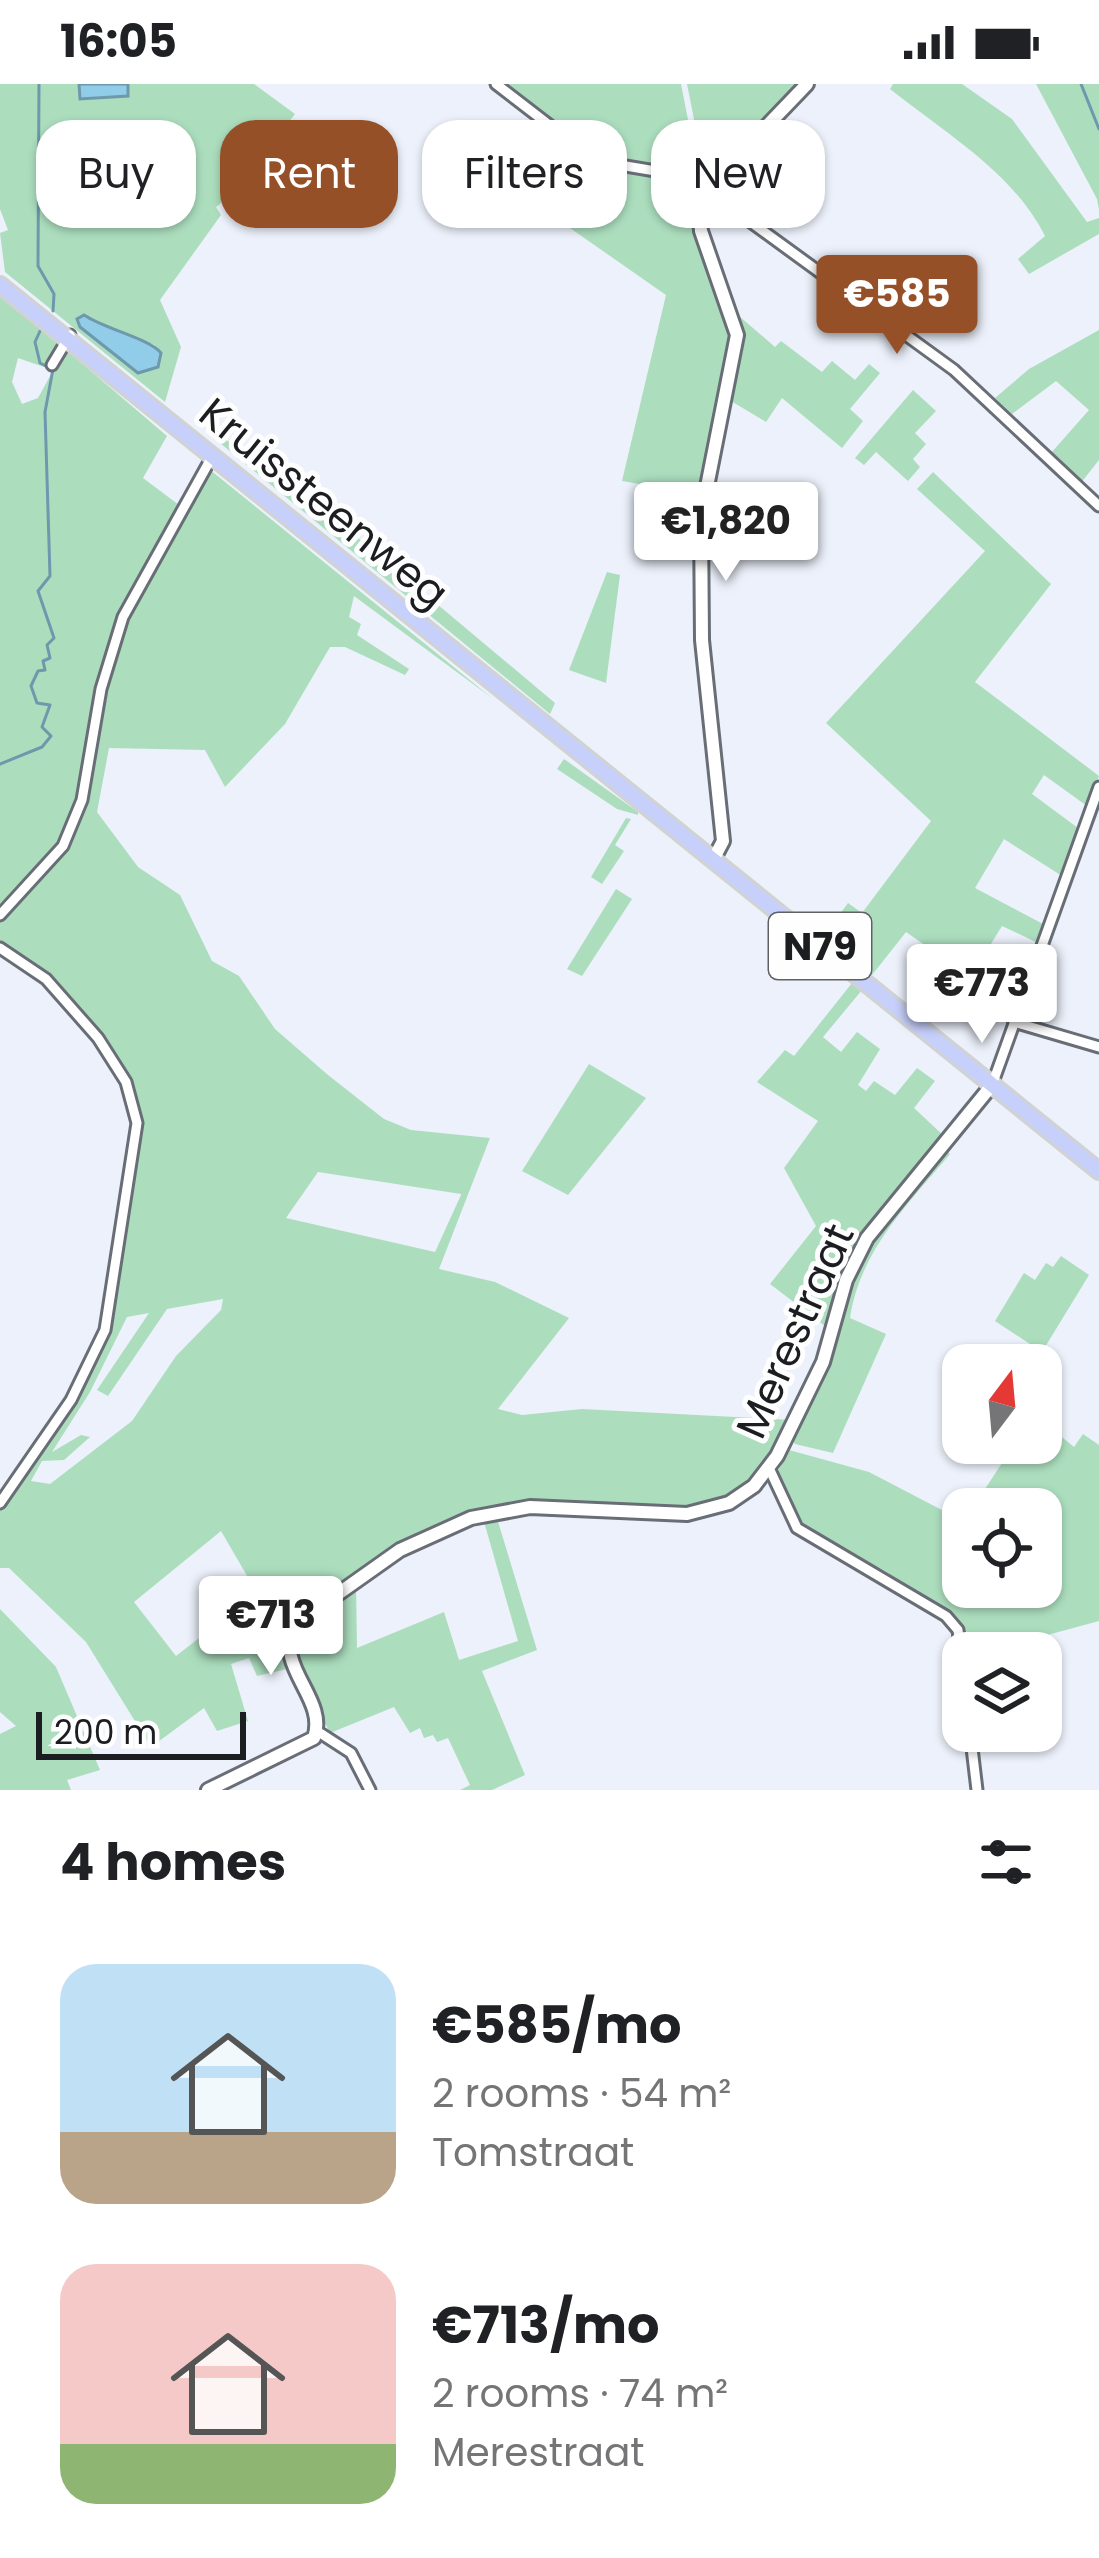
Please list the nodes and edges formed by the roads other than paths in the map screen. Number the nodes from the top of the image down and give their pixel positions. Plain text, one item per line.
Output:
1 (496, 84) edge
2 (807, 84) edge
3 (771, 120) edge
4 (651, 173) edge
5 (700, 228) edge
6 (763, 228) edge
7 (0, 284) edge
8 (68, 338) junction
9 (52, 365) dead end
10 (213, 455) junction
11 (1099, 506) edge
12 (1099, 787) edge
13 (713, 860) junction
14 (0, 915) edge
15 (0, 948) edge
16 (1014, 1022) junction
17 (1099, 1048) edge
18 (992, 1085) junction
19 (1099, 1171) edge
20 (770, 1468) junction
21 (0, 1503) edge
22 (958, 1632) edge
23 (317, 1731) junction
24 (972, 1752) edge
25 (208, 1790) edge
26 (370, 1790) edge
27 (977, 1790) edge

1 - 4 street
2 - 3 street
5 - 13 street
6 - 11 street
7 - 8 main road, Kruissteenweg / N79
8 - 9 street
8 - 10 main road, Kruissteenweg / N79
10 - 13 main road, Kruissteenweg / N79
10 - 14 street
12 - 16 street, Merestraat
13 - 18 main road, Kruissteenweg / N79
15 - 21 street
16 - 17 street
16 - 18 street, Merestraat
18 - 19 main road, Kruissteenweg / N79
18 - 20 street, Merestraat
20 - 22 street
20 - 23 street, Merestraat
23 - 25 street
23 - 26 street
24 - 27 street

